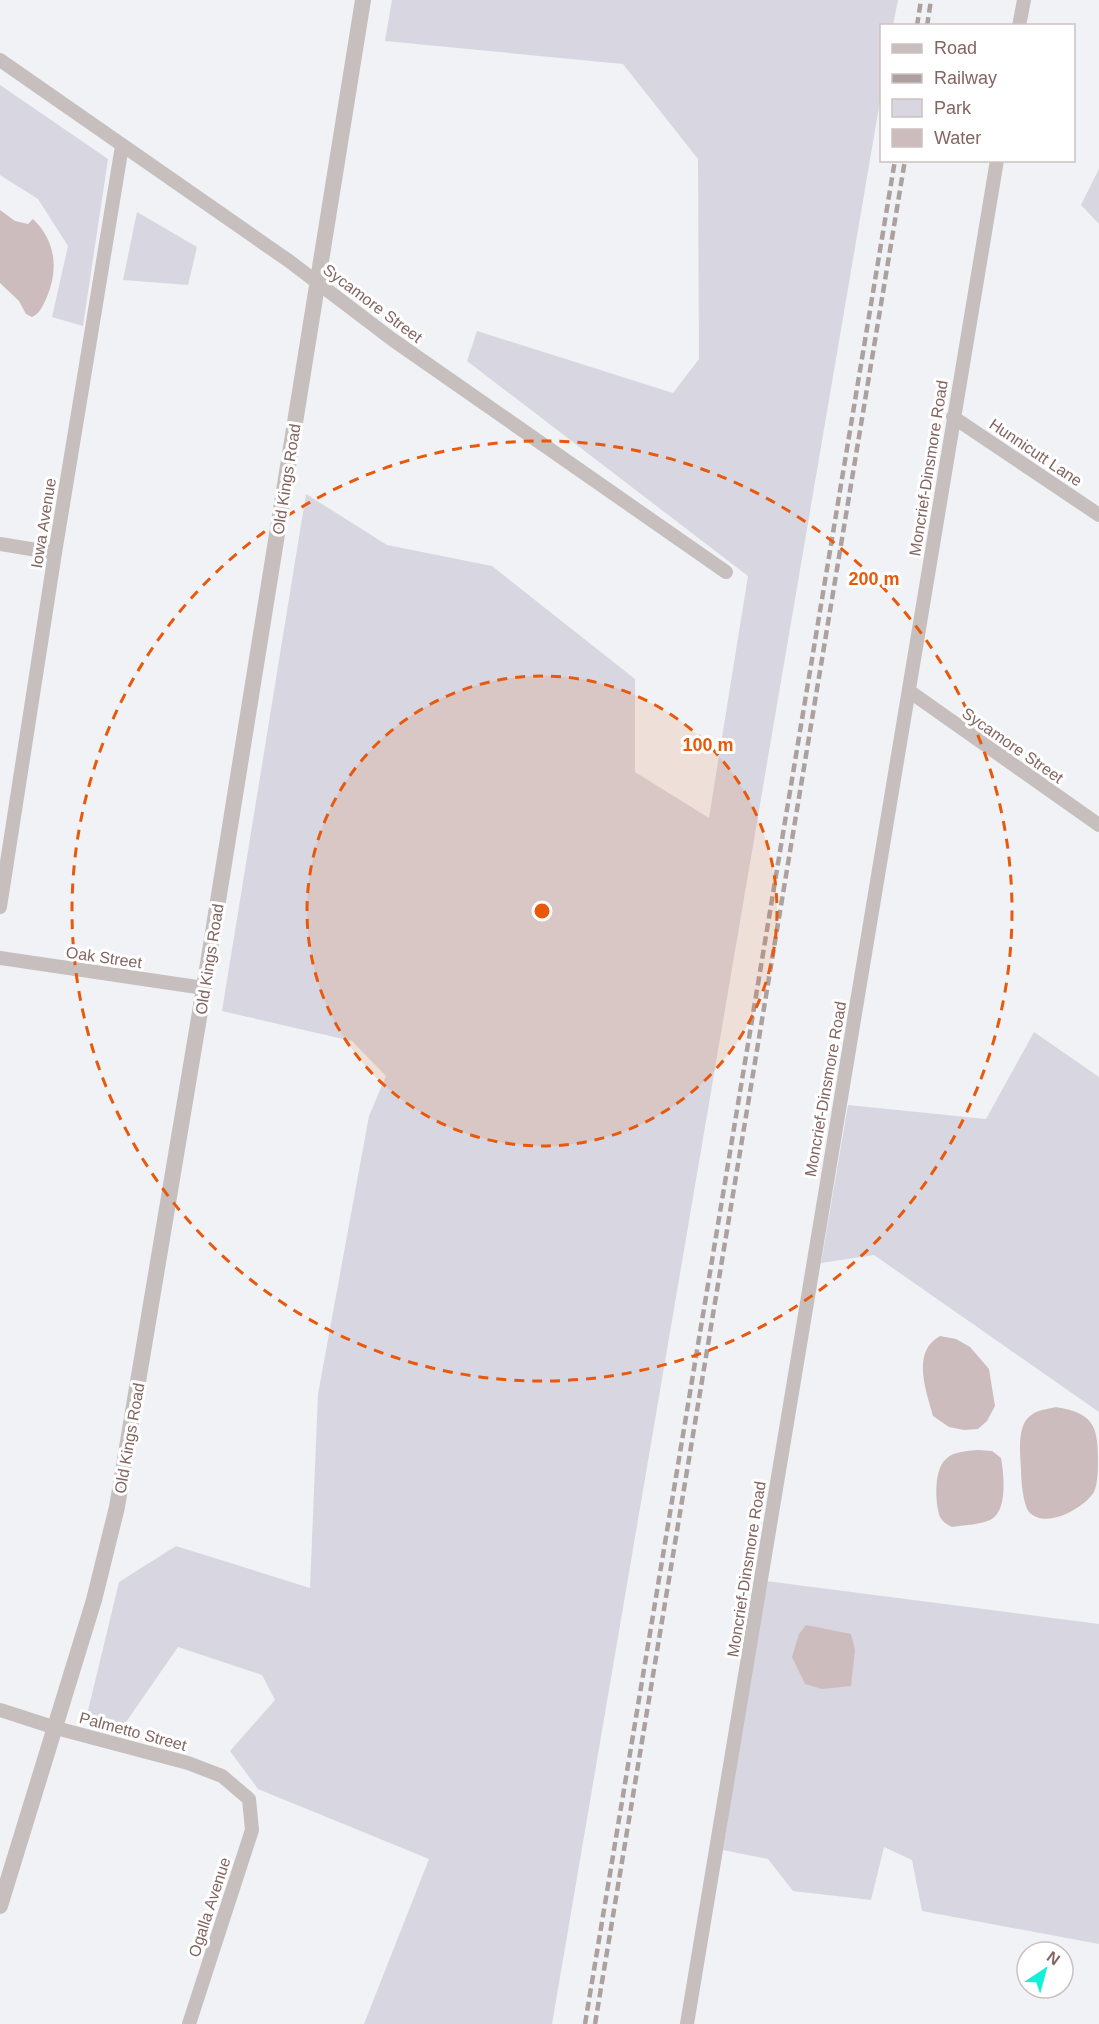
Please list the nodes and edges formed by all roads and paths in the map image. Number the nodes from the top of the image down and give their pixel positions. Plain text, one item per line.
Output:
1 (363, 0) edge
2 (1024, 0) edge
3 (1019, 24) edge
4 (0, 60) edge
5 (122, 146) junction
6 (997, 162) edge
7 (317, 282) junction
8 (953, 417) junction
9 (1099, 515) edge
10 (0, 544) edge
11 (55, 553) junction
12 (726, 572) dead end
13 (909, 691) junction
14 (1099, 825) edge
15 (0, 907) edge
16 (0, 958) edge
17 (204, 988) junction
18 (0, 1710) edge
19 (56, 1728) junction
20 (249, 1799) joint
21 (0, 1906) edge
22 (189, 2024) edge
23 (687, 2024) edge

1 - 7 street, Old Kings Road
2 - 3 street
4 - 5 street, Sycamore Street
5 - 7 street, Sycamore Street
5 - 11 street, Iowa Avenue
6 - 8 street, Moncrief-Dinsmore Road
7 - 12 street, Sycamore Street
7 - 17 street, Old Kings Road
8 - 9 street, Hunnicutt Lane
8 - 13 street, Moncrief-Dinsmore Road
10 - 11 street
11 - 15 street, Iowa Avenue
13 - 14 street, Sycamore Street
13 - 23 street, Moncrief-Dinsmore Road
16 - 17 street, Oak Street
17 - 19 street, Old Kings Road
18 - 19 street, Palmetto Street
19 - 20 street, Palmetto Street
19 - 21 street, Old Kings Road
20 - 22 street, Ogalla Avenue

